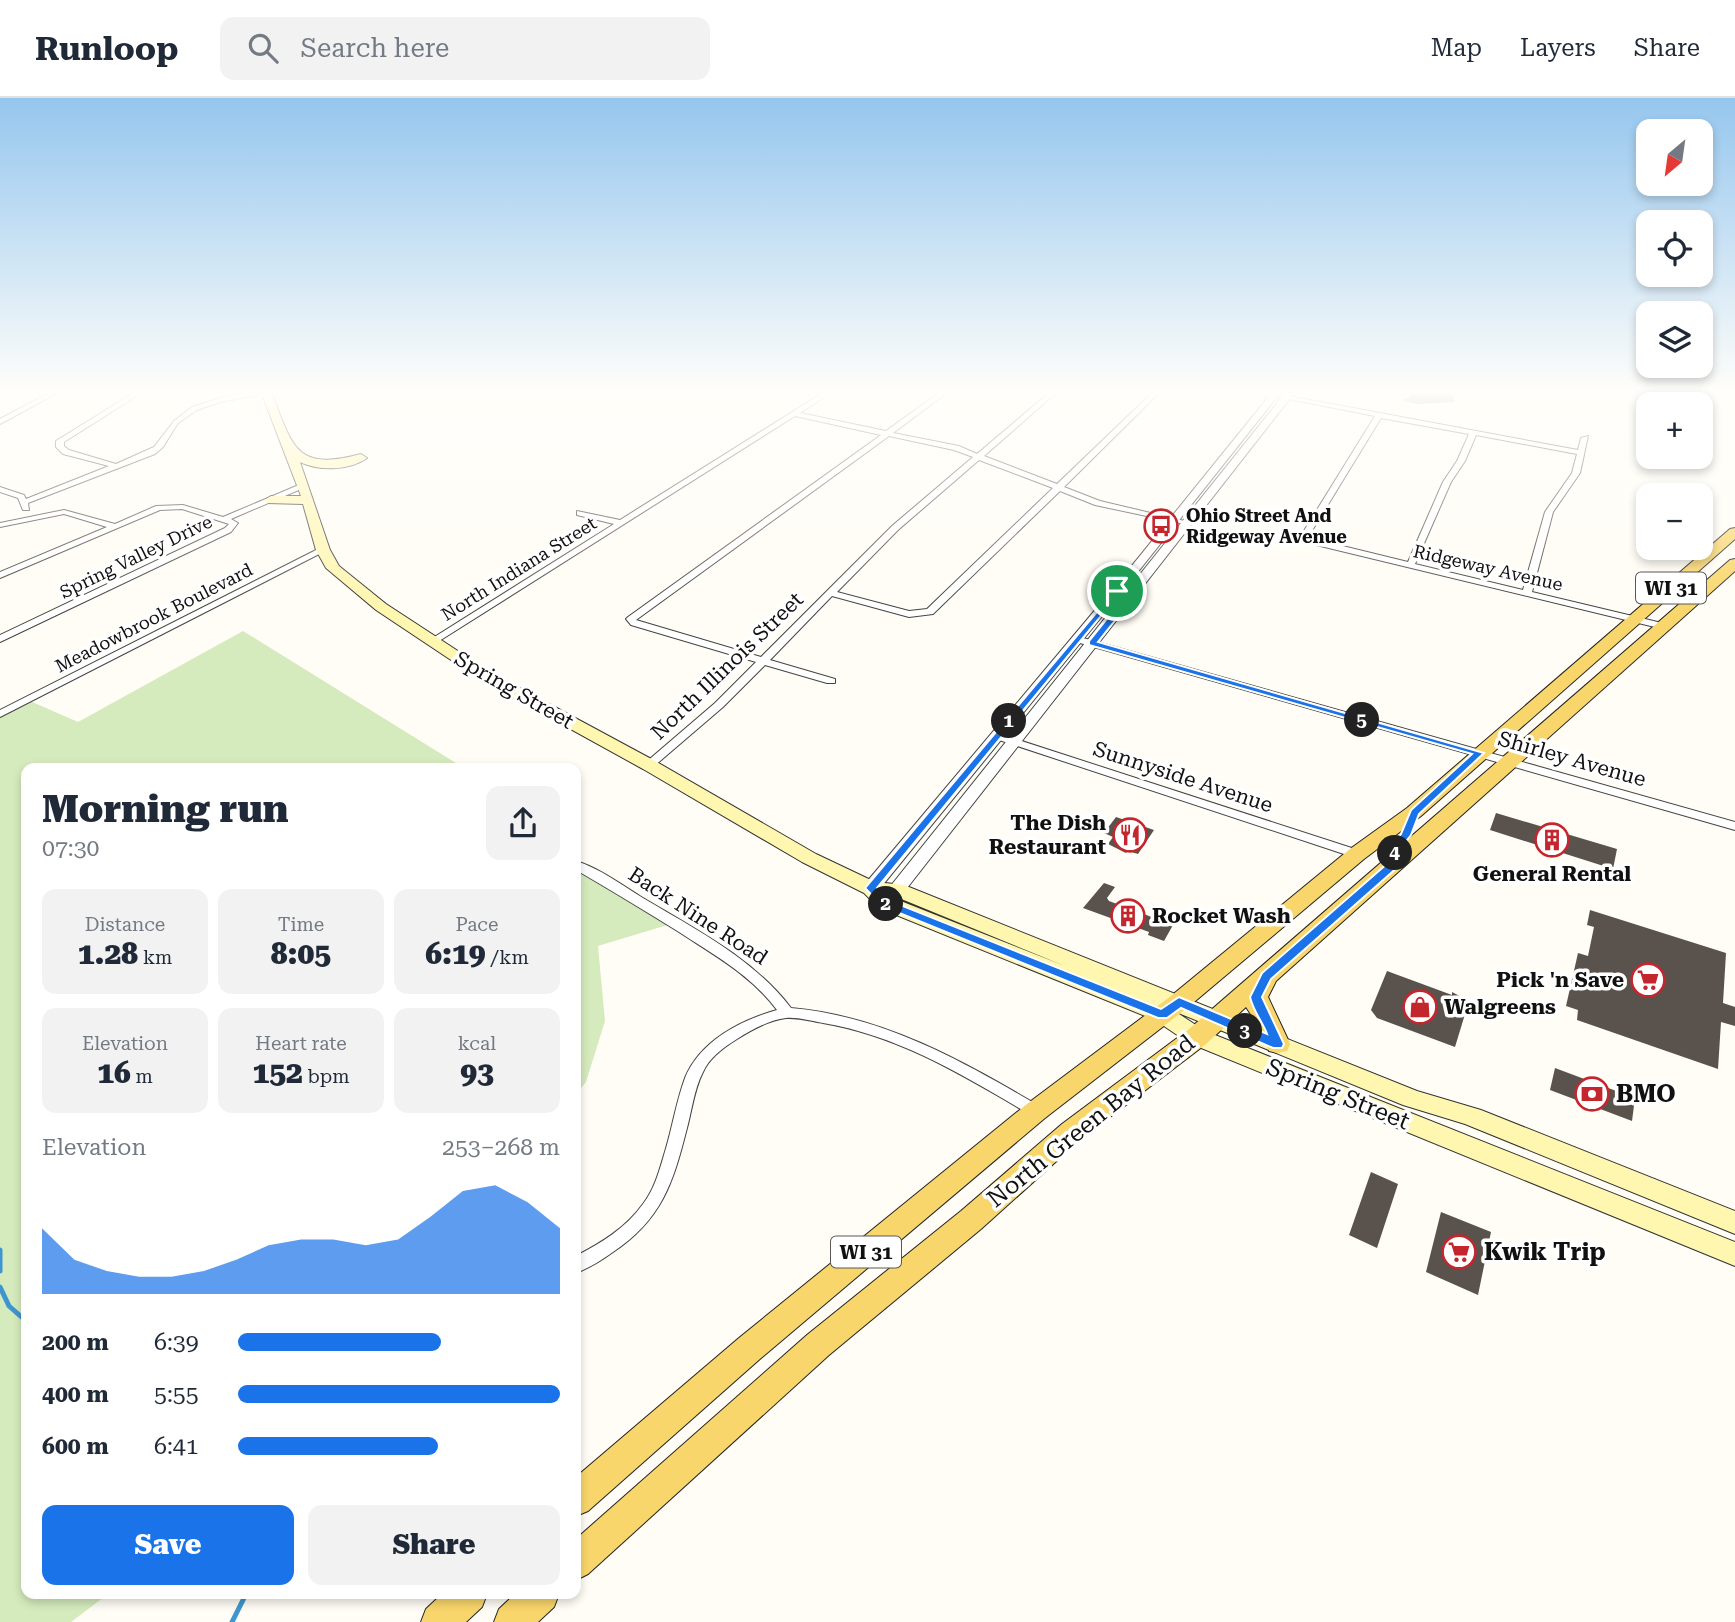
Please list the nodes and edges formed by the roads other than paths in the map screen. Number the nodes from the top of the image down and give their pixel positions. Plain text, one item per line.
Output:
1 (106, 463) edge
2 (123, 463) edge
3 (294, 463) edge
4 (307, 463) edge
5 (334, 463) edge
6 (716, 463) edge
7 (846, 463) edge
8 (970, 463) edge
9 (996, 463) edge
10 (1084, 463) edge
11 (1219, 463) edge
12 (1235, 463) edge
13 (1349, 463) edge
14 (1460, 463) edge
15 (1578, 463) edge
16 (116, 466) junction
17 (1212, 472) junction
18 (1226, 475) junction
19 (1058, 488) junction
20 (0, 489) edge
21 (306, 493) junction
22 (271, 499) joint
23 (24, 502) junction
24 (580, 513) dead end
25 (30, 518) junction
26 (225, 519) junction
27 (1174, 520) junction
28 (622, 523) junction
29 (1189, 523) junction
30 (0, 525) edge
31 (114, 526) junction
32 (1735, 532) edge
33 (1307, 538) joint
34 (323, 550) junction
35 (1147, 553) junction
36 (1162, 557) junction
37 (1735, 563) edge
38 (1410, 566) junction
39 (0, 575) edge
40 (1117, 591) junction
41 (830, 593) junction
42 (1527, 593) junction
43 (1132, 594) junction
44 (1635, 619) junction
45 (1663, 626) junction
46 (0, 639) edge
47 (1076, 639) junction
48 (433, 641) junction
49 (1092, 643) junction
50 (763, 661) junction
51 (831, 681) dead end
52 (0, 714) edge
53 (997, 736) junction
54 (1015, 741) junction
55 (1479, 753) junction
56 (1510, 762) junction
57 (649, 765) junction
58 (939, 806) junction
59 (960, 810) junction
60 (1415, 812) junction
61 (1735, 826) edge
62 (909, 842) junction
63 (929, 849) junction
64 (1357, 854) junction
65 (1395, 864) junction
66 (581, 868) edge
67 (885, 894) junction
68 (1336, 913) junction
69 (1266, 976) junction
70 (1171, 1008) junction
71 (787, 1013) junction
72 (1206, 1028) junction
73 (1278, 1044) junction
74 (1036, 1111) junction
75 (1735, 1223) edge
76 (1735, 1254) edge
77 (581, 1262) edge
78 (581, 1495) edge
79 (581, 1558) edge
80 (464, 1599) edge
81 (536, 1599) edge
82 (439, 1622) edge
83 (512, 1622) edge

1 - 16 street
2 - 16 street
3 - 21 main road, Spring Street
4 - 5 main road
6 - 28 street, North Indiana Street
7 - 50 street
8 - 41 street, North Illinois Street
9 - 19 street
10 - 19 street
11 - 17 street
12 - 18 street
13 - 33 street
14 - 38 street
15 - 42 street
16 - 23 street
17 - 18 street
17 - 27 street
18 - 29 street
19 - 27 street
19 - 41 street
20 - 23 street
21 - 22 main road
21 - 34 main road, Spring Street
22 - 26 street, Spring Valley Drive
23 - 25 street
24 - 28 street
25 - 30 street
25 - 31 street
26 - 31 street
26 - 46 street, Spring Valley Drive
27 - 29 street
27 - 35 street
28 - 48 street, North Indiana Street
29 - 36 street
31 - 39 street
32 - 44 main road, WI 31
33 - 38 street, Ridgeway Avenue
34 - 48 main road, Spring Street
34 - 52 street, Meadowbrook Boulevard
35 - 36 street
35 - 40 street
36 - 43 street
37 - 45 main road, WI 31
38 - 42 street, Ridgeway Avenue
40 - 43 street
40 - 47 street
41 - 50 street, North Illinois Street
42 - 44 street, Ridgeway Avenue
43 - 49 street
44 - 45 street, Ridgeway Avenue
44 - 55 main road, North Green Bay Road / WI 31
45 - 56 main road, North Green Bay Road / WI 31
47 - 49 street, Shirley Avenue
47 - 53 street
48 - 57 main road, Spring Street
49 - 54 street
49 - 55 street, Shirley Avenue
50 - 51 street
50 - 57 street, North Illinois Street
53 - 54 street, Sunnyside Avenue
53 - 58 street
54 - 59 street
54 - 64 street, Sunnyside Avenue
55 - 56 street, Shirley Avenue
55 - 60 main road, North Green Bay Road / WI 31
56 - 61 street, Shirley Avenue
56 - 65 main road, North Green Bay Road / WI 31
57 - 67 main road, Spring Street
58 - 59 street
58 - 62 street
59 - 63 street
60 - 64 main road, North Green Bay Road / WI 31
60 - 65 main road
62 - 63 street
62 - 67 street
63 - 67 street
64 - 68 main road
64 - 70 main road, North Green Bay Road / WI 31
65 - 68 main road, North Green Bay Road / WI 31
66 - 71 street, Back Nine Road
67 - 70 main road, Spring Street
68 - 69 main road, North Green Bay Road / WI 31
69 - 72 main road, North Green Bay Road / WI 31
69 - 73 main road
70 - 72 main road, Spring Street
70 - 74 main road, North Green Bay Road / WI 31
71 - 74 street
71 - 77 street
72 - 73 main road, Spring Street
72 - 76 main road, Spring Street
72 - 79 main road, North Green Bay Road / WI 31
73 - 75 main road, Spring Street
74 - 78 main road, North Green Bay Road / WI 31
80 - 82 main road
81 - 83 main road

